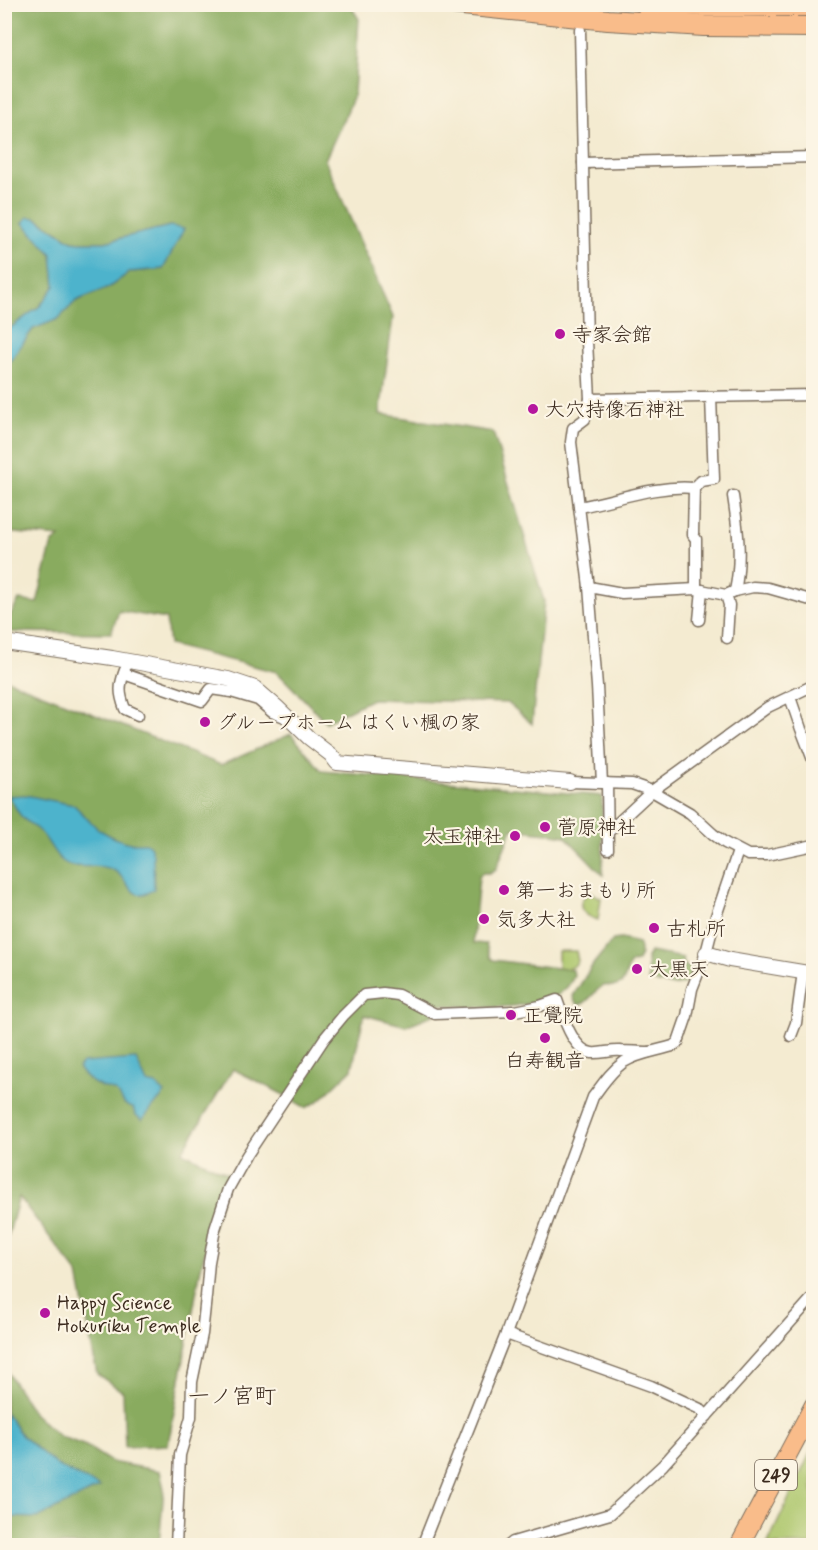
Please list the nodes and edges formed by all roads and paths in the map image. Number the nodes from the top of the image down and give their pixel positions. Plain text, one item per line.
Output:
1 (453, 4) edge
2 (645, 4) edge
3 (813, 6) edge
4 (813, 27) edge
5 (580, 30) dead end
6 (813, 157) edge
7 (583, 163) junction
8 (813, 395) edge
9 (711, 397) junction
10 (590, 399) junction
11 (693, 488) junction
12 (733, 496) dead end
13 (579, 507) junction
14 (589, 587) junction
15 (699, 590) junction
16 (730, 593) junction
17 (813, 601) edge
18 (699, 620) dead end
19 (727, 638) dead end
20 (4, 642) edge
21 (126, 668) junction
22 (813, 685) edge
23 (790, 697) junction
24 (138, 715) dead end
25 (290, 720) junction
26 (813, 760) edge
27 (570, 782) joint
28 (604, 783) junction
29 (652, 791) junction
30 (608, 832) junction
31 (813, 845) edge
32 (608, 849) dead end
33 (738, 851) junction
34 (705, 953) junction
35 (808, 973) edge
36 (791, 1036) dead end
37 (649, 1052) junction
38 (813, 1296) edge
39 (506, 1334) junction
40 (813, 1405) edge
41 (707, 1416) junction
42 (176, 1545) edge
43 (422, 1545) edge
44 (507, 1545) edge
45 (739, 1545) edge

1 - 4 highway
2 - 3 highway
5 - 7 street
6 - 7 street
7 - 10 street
8 - 9 street
9 - 10 street
9 - 11 street
10 - 13 street
11 - 13 street
11 - 15 street
12 - 16 street
13 - 14 street
14 - 15 street
14 - 28 street
15 - 16 street
15 - 18 street
16 - 17 street
16 - 19 street
20 - 21 street
21 - 24 street
21 - 25 street
21 - 25 street
22 - 23 street
23 - 26 street
23 - 29 street
25 - 27 street
27 - 28 street
28 - 29 street
28 - 30 street
29 - 30 street
29 - 33 street
30 - 32 street
31 - 33 street
33 - 34 street
34 - 35 street
34 - 37 street
35 - 36 street
37 - 39 street
37 - 42 street
38 - 41 street
39 - 41 street
39 - 43 street
40 - 45 highway, 249
41 - 44 street

